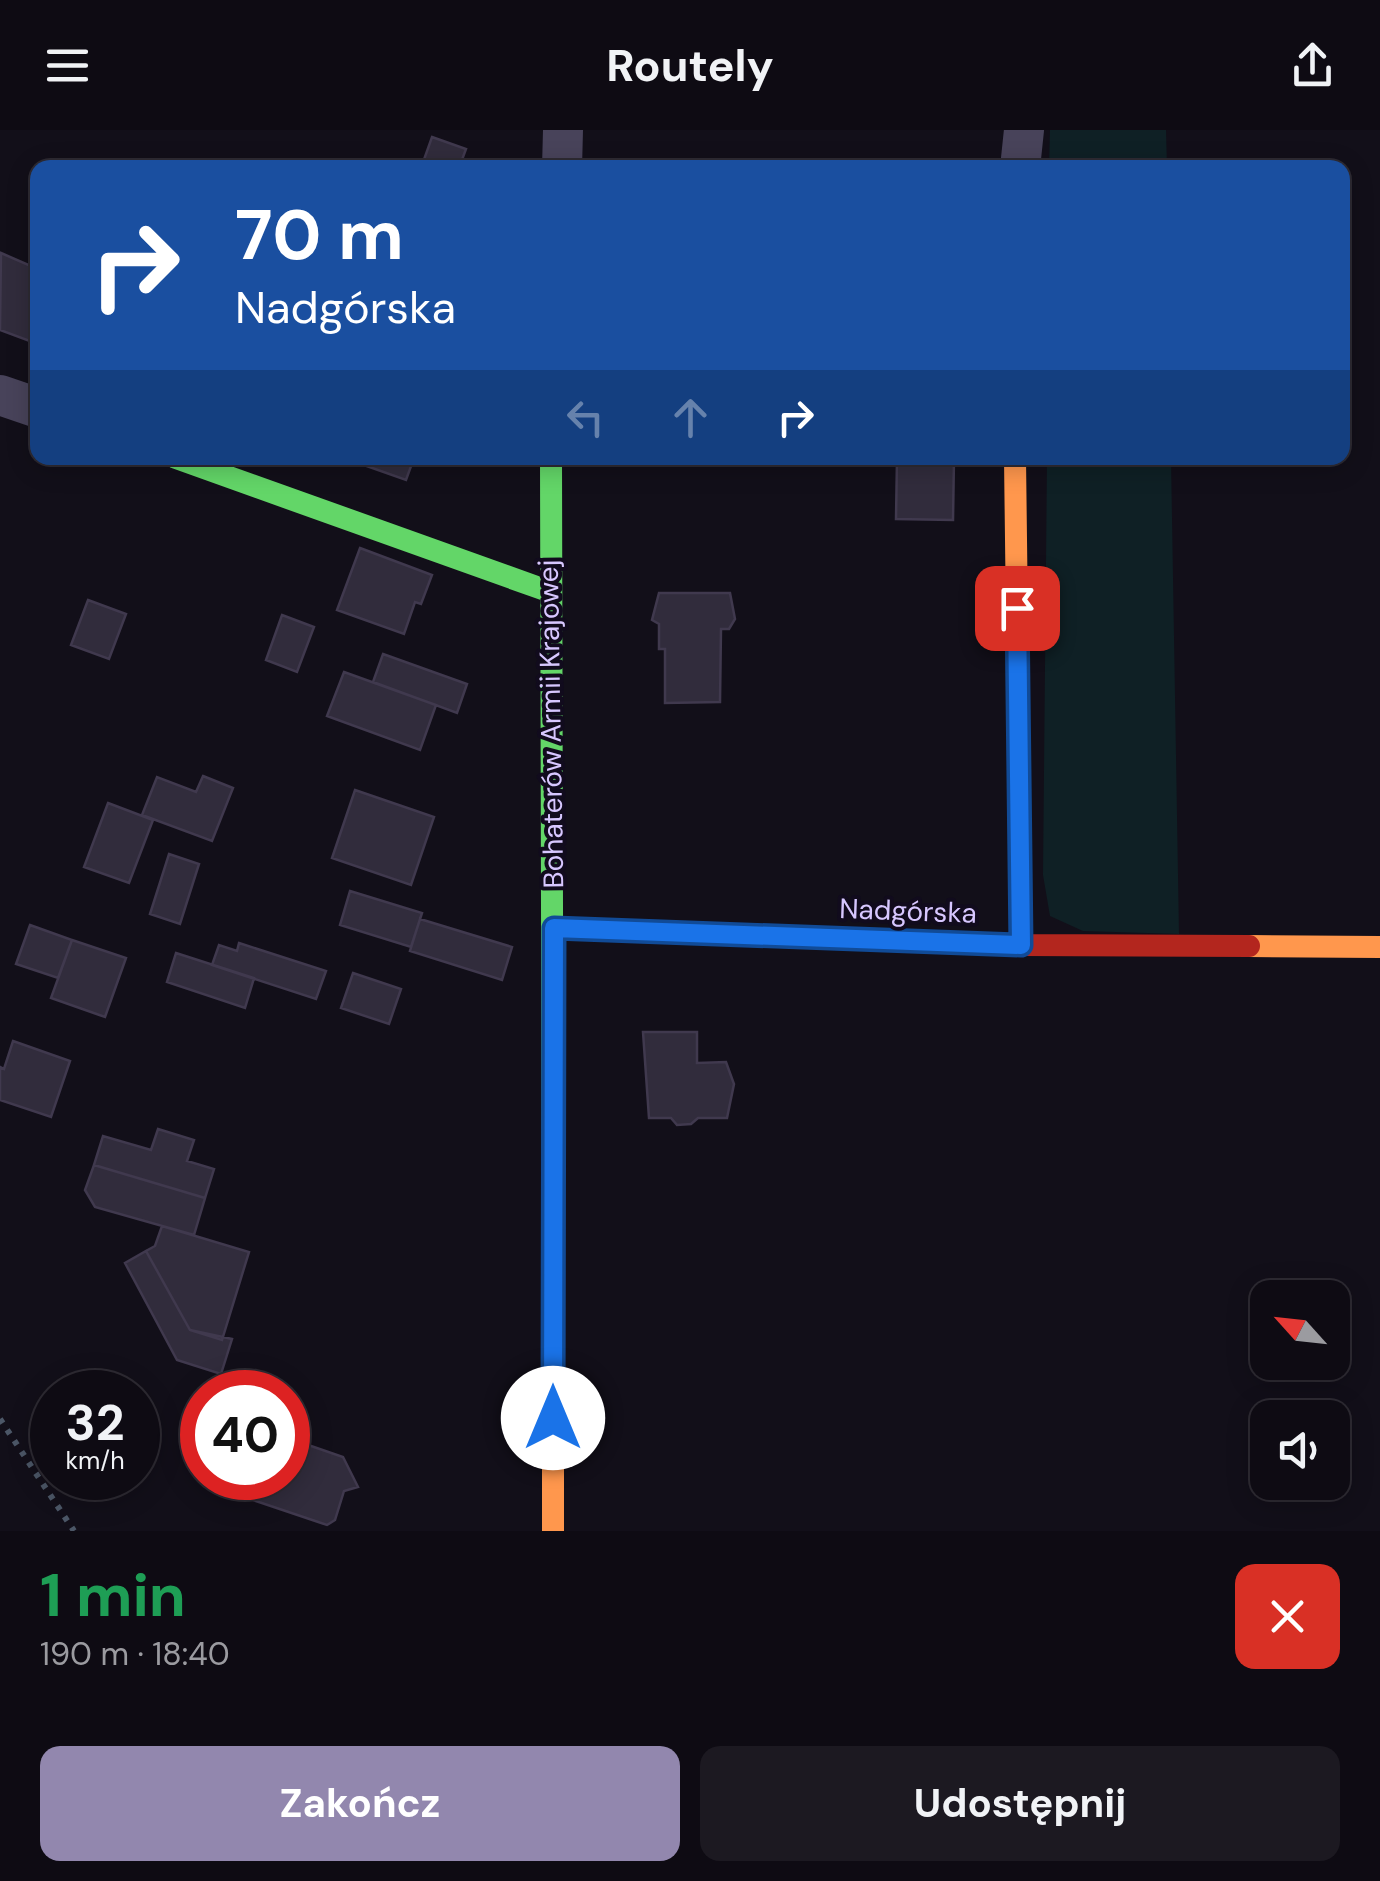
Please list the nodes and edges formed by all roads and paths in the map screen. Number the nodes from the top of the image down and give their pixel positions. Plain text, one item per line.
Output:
1 (563, 130) edge
2 (1024, 130) edge
3 (562, 160) edge
4 (1021, 160) edge
5 (0, 394) edge
6 (30, 405) edge
7 (196, 465) edge
8 (551, 465) edge
9 (1014, 465) edge
10 (548, 590) junction
11 (554, 928) junction
12 (1021, 945) junction
13 (1380, 947) edge
14 (0, 1419) edge
15 (74, 1531) edge
16 (553, 1531) edge

1 - 3 street
2 - 4 street
5 - 6 street
7 - 10 street
8 - 10 street, Bohaterów Armii Krajowej
9 - 12 street
10 - 11 street, Bohaterów Armii Krajowej
11 - 12 street, Nadgórska
11 - 16 street, Bohaterów Armii Krajowej
12 - 13 street, Nadgórska
14 - 15 path

